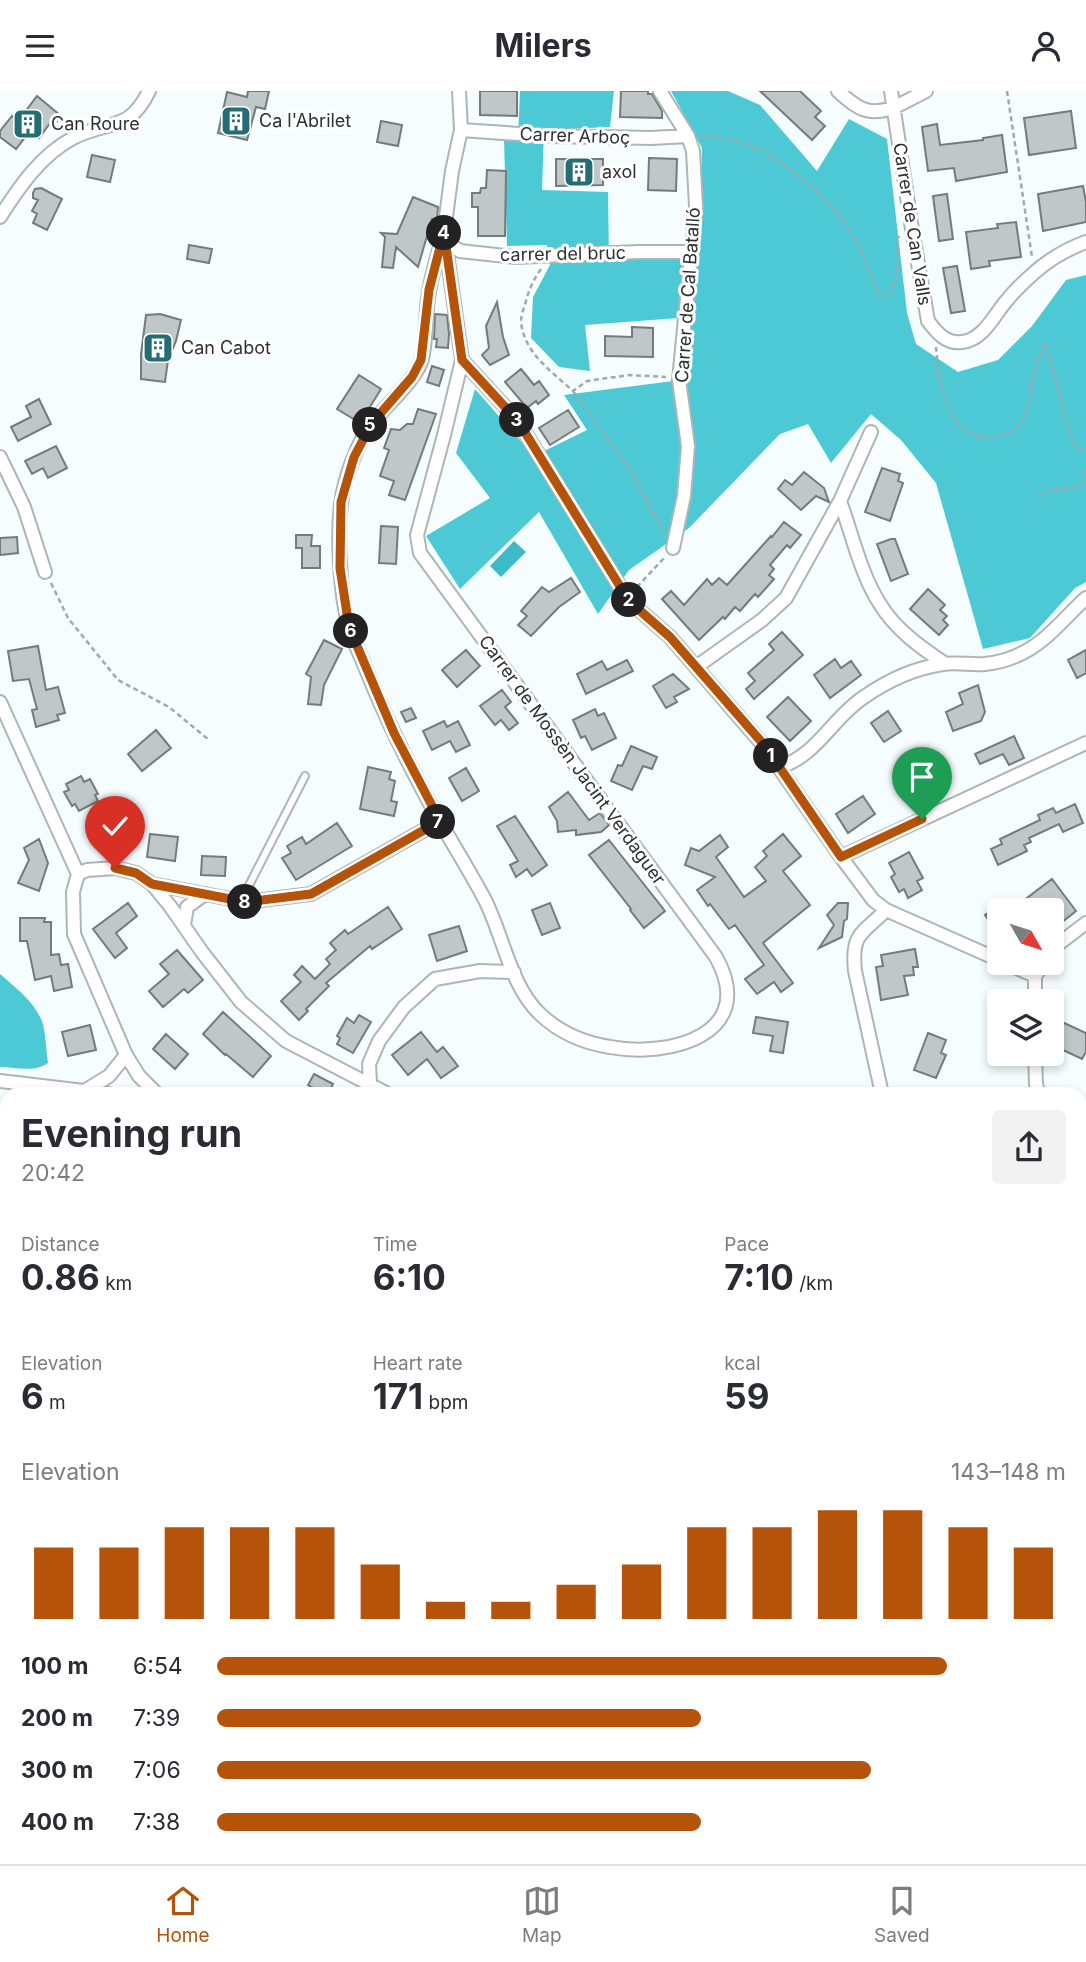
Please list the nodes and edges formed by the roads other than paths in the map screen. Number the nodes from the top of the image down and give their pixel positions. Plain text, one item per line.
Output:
1 (149, 91) edge
2 (459, 91) edge
3 (660, 91) edge
4 (838, 91) edge
5 (891, 91) edge
6 (926, 91) edge
7 (894, 107) junction
8 (461, 130) junction
9 (688, 136) junction
10 (0, 217) edge
11 (444, 232) junction
12 (1086, 242) edge
13 (692, 252) junction
14 (462, 360) junction
15 (871, 432) dead end
16 (0, 457) edge
17 (840, 501) junction
18 (673, 548) road end
19 (45, 572) road end
20 (1086, 599) edge
21 (944, 663) junction
22 (696, 667) junction
23 (0, 702) edge
24 (1086, 743) edge
25 (779, 767) junction
26 (305, 776) dead end
27 (440, 821) junction
28 (841, 857) junction
29 (78, 874) junction
30 (152, 884) junction
31 (205, 894) junction
32 (241, 901) junction
33 (886, 909) junction
34 (1086, 923) edge
35 (184, 925) junction
36 (1064, 940) edge
37 (987, 955) edge
38 (514, 972) junction
39 (1035, 976) edge
40 (1035, 989) edge
41 (126, 1055) junction
42 (1035, 1066) edge
43 (0, 1081) edge
44 (370, 1083) junction
45 (57, 1087) edge
46 (91, 1087) edge
47 (150, 1087) edge
48 (377, 1087) edge
49 (880, 1087) edge
50 (1037, 1087) edge

1 - 10 street
2 - 8 street, Carrer de Mossèn Jacint Verdaguer
3 - 9 street, Carrer de Cal Batalló
4 - 7 street
5 - 7 street, Carrer de Can Valls
6 - 7 street
7 - 12 street, Carrer de Can Valls
8 - 9 street, Carrer Arboç
8 - 11 street, Carrer de Mossèn Jacint Verdaguer
9 - 13 street, Carrer de Cal Batalló
11 - 13 street, carrer del bruc
11 - 14 street, Carrer de Mossèn Jacint Verdaguer
11 - 27 street, Carrer de Mossèn Jacint Verdaguer
13 - 18 street, Carrer de Cal Batalló
14 - 22 street
14 - 38 street, Carrer de Mossèn Jacint Verdaguer
15 - 17 street
16 - 19 street
17 - 21 street
17 - 22 street
20 - 21 street
21 - 25 street
22 - 25 street
23 - 29 street
24 - 28 street
25 - 28 street
26 - 32 lane
27 - 32 street
27 - 38 street, Carrer de Mossèn Jacint Verdaguer
28 - 33 street
29 - 30 street
29 - 41 street
30 - 31 street
30 - 35 street
31 - 32 street
31 - 35 street
33 - 37 street
33 - 49 street
34 - 36 street
35 - 44 street
38 - 44 street
39 - 40 street
41 - 46 street
41 - 47 street
42 - 50 street
43 - 45 street
44 - 48 street

